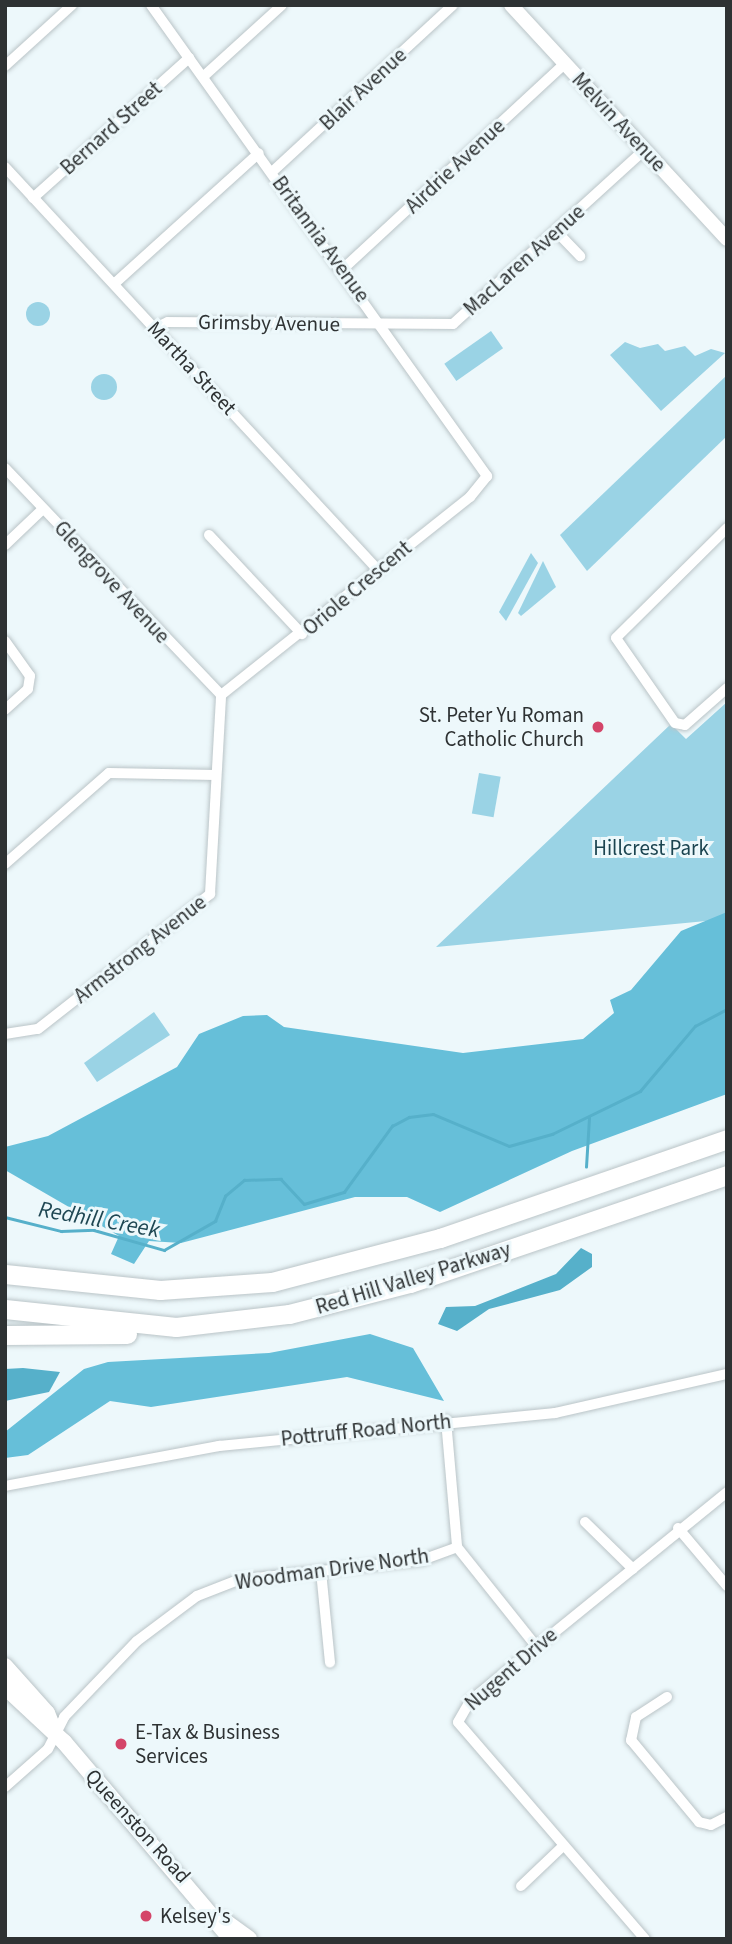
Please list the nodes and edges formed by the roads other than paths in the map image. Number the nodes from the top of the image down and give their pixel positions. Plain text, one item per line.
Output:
1 (72, 5) edge
2 (151, 5) edge
3 (282, 5) edge
4 (453, 5) edge
5 (512, 5) edge
6 (189, 58) junction
7 (565, 63) junction
8 (5, 66) edge
9 (204, 76) junction
10 (645, 149) junction
11 (259, 153) junction
12 (5, 167) edge
13 (272, 172) junction
14 (33, 198) junction
15 (556, 231) junction
16 (727, 239) edge
17 (580, 256) dead end
18 (344, 268) junction
19 (114, 284) junction
20 (385, 326) junction
21 (155, 328) junction
22 (5, 468) edge
23 (487, 476) joint
24 (43, 509) junction
25 (727, 528) edge
26 (209, 535) dead end
27 (5, 545) edge
28 (377, 569) junction
29 (302, 634) junction
30 (5, 641) edge
31 (727, 688) edge
32 (221, 695) junction
33 (5, 710) edge
34 (216, 775) junction
35 (5, 864) edge
36 (5, 1034) edge
37 (727, 1139) edge
38 (727, 1175) edge
39 (5, 1274) edge
40 (5, 1309) edge
41 (176, 1326) junction
42 (5, 1335) edge
43 (727, 1374) edge
44 (446, 1420) junction
45 (5, 1486) edge
46 (727, 1492) edge
47 (586, 1522) dead end
48 (678, 1528) junction
49 (457, 1547) junction
50 (633, 1569) junction
51 (321, 1571) junction
52 (727, 1586) edge
53 (536, 1646) junction
54 (330, 1663) dead end
55 (5, 1666) edge
56 (5, 1687) edge
57 (667, 1697) dead end
58 (55, 1733) junction
59 (5, 1787) edge
60 (727, 1817) edge
61 (562, 1846) junction
62 (521, 1886) dead end
63 (220, 1919) junction
64 (231, 1939) edge
65 (249, 1939) edge
66 (645, 1939) edge

1 - 8 street
2 - 6 street, Britannia Avenue
3 - 9 street
4 - 13 street, Blair Avenue
5 - 7 street, Melvin Avenue
6 - 9 street, Britannia Avenue
6 - 14 street, Bernard Street
7 - 10 street, Melvin Avenue
7 - 18 street, Airdrie Avenue
9 - 11 street, Britannia Avenue
10 - 15 street, MacLaren Avenue
10 - 16 street, Melvin Avenue
11 - 13 street, Britannia Avenue
11 - 19 street
12 - 14 street, Martha Street
13 - 18 street, Britannia Avenue
14 - 19 street, Martha Street
15 - 17 street
15 - 20 street, MacLaren Avenue
18 - 20 street, Britannia Avenue
19 - 21 street, Martha Street
20 - 21 street, Grimsby Avenue
20 - 23 street, Britannia Avenue
21 - 28 street, Martha Street
22 - 24 street, Glengrove Avenue
23 - 28 street, Oriole Crescent
24 - 27 street
24 - 32 street, Glengrove Avenue
25 - 31 street
26 - 29 street
28 - 29 street, Oriole Crescent
29 - 32 street, Oriole Crescent
30 - 33 street
32 - 34 street, Armstrong Avenue
34 - 35 street
34 - 36 street, Armstrong Avenue
37 - 39 highway, Red Hill Valley Parkway
38 - 41 highway, Red Hill Valley Parkway
40 - 41 highway, Red Hill Valley Parkway
41 - 42 highway
43 - 44 street, Pottruff Road North
44 - 45 street, Pottruff Road North
44 - 49 street
46 - 48 street, Nugent Drive
47 - 50 street
48 - 50 street, Nugent Drive
48 - 52 street
49 - 51 street, Woodman Drive North
49 - 53 street
50 - 53 street, Nugent Drive
51 - 54 street
51 - 58 street, Woodman Drive North
53 - 61 street, Nugent Drive
55 - 58 main road, Queenston Road
56 - 58 main road, Queenston Road
57 - 60 street
58 - 59 street, Woodman Drive North
58 - 63 main road, Queenston Road
61 - 62 street
61 - 66 street, Nugent Drive
63 - 64 main road, Queenston Road
63 - 65 main road, Queenston Road

